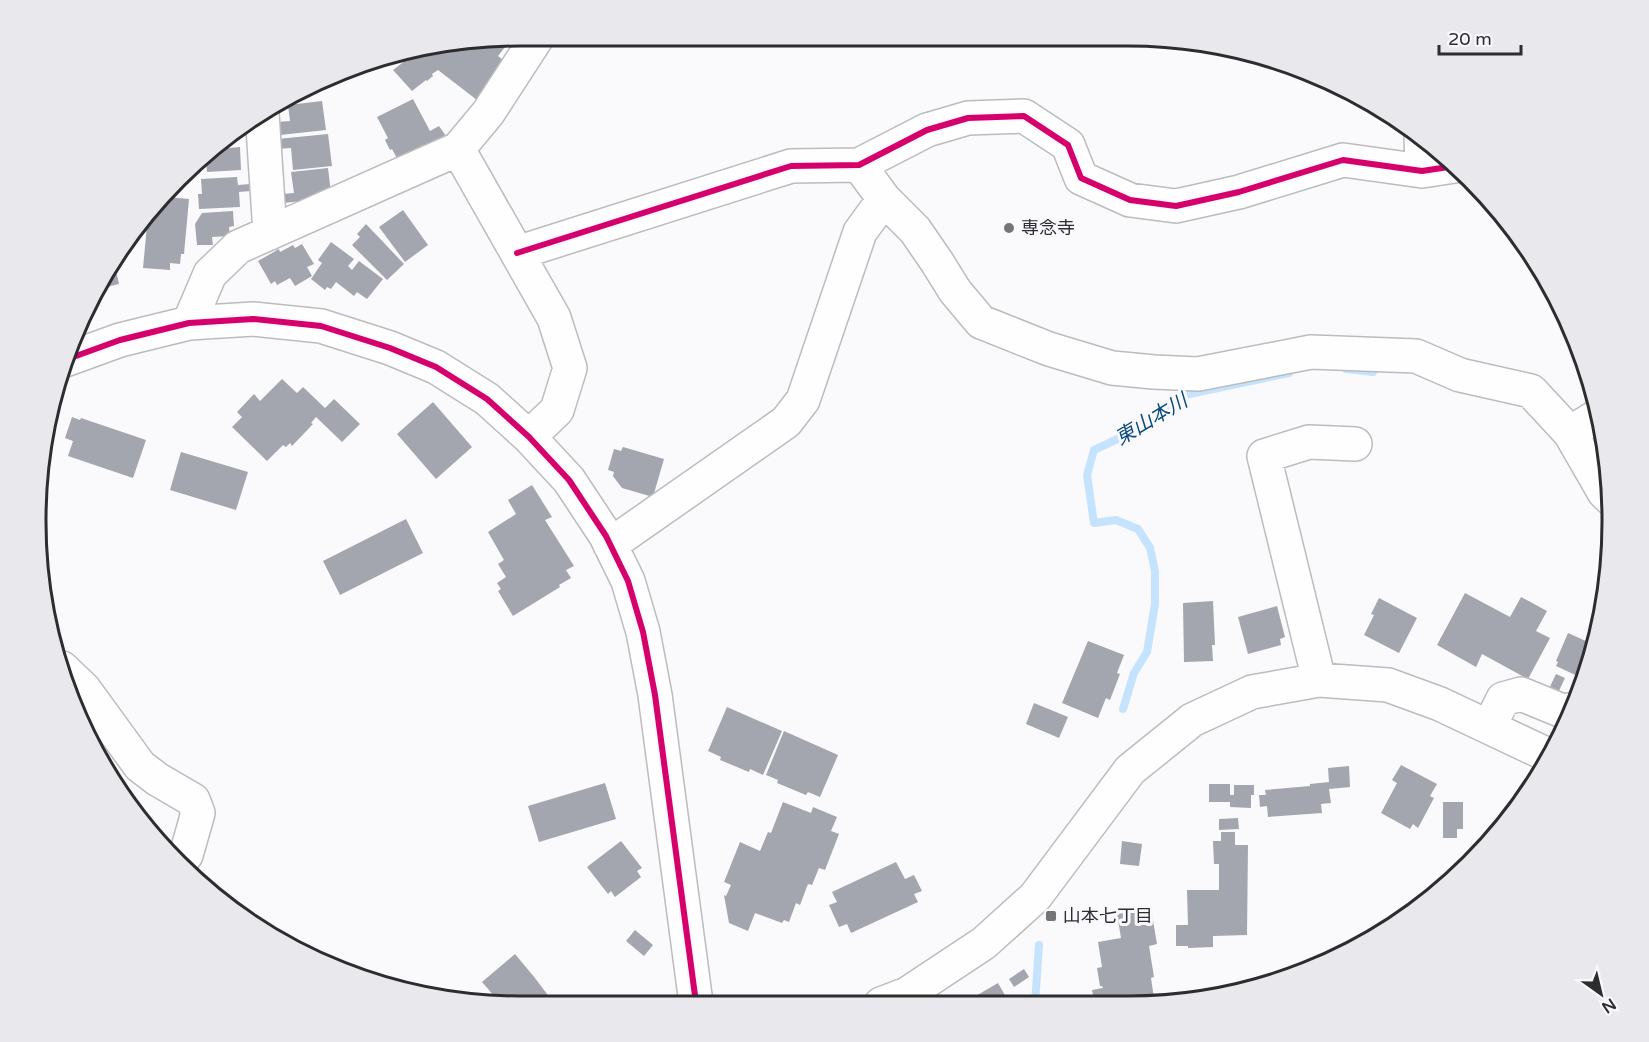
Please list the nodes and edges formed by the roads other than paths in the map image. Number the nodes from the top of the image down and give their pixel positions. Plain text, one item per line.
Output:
1 (532, 46) edge
2 (263, 123) edge
3 (1421, 148) edge
4 (458, 149) junction
5 (859, 165) junction
6 (1445, 168) edge
7 (1422, 171) junction
8 (884, 199) junction
9 (270, 233) junction
10 (517, 253) junction
11 (189, 322) junction
12 (77, 356) edge
13 (1591, 420) edge
14 (1570, 434) junction
15 (529, 437) junction
16 (1354, 444) dead end
17 (1601, 486) edge
18 (610, 545) junction
19 (74, 679) edge
20 (1319, 680) junction
21 (1563, 711) edge
22 (1489, 727) junction
23 (1542, 752) edge
24 (184, 856) edge
25 (695, 996) edge
26 (902, 996) edge

1 - 4 street
2 - 9 street
3 - 7 street
4 - 9 street
4 - 10 street
5 - 7 street
5 - 8 street
5 - 10 street
6 - 7 street
8 - 14 street
8 - 18 street
9 - 11 street
10 - 15 street
11 - 12 street
11 - 15 street
13 - 14 street
14 - 17 street
15 - 18 street
16 - 20 street
18 - 25 street
19 - 24 street
20 - 22 street
20 - 26 street
21 - 22 street
22 - 23 street

